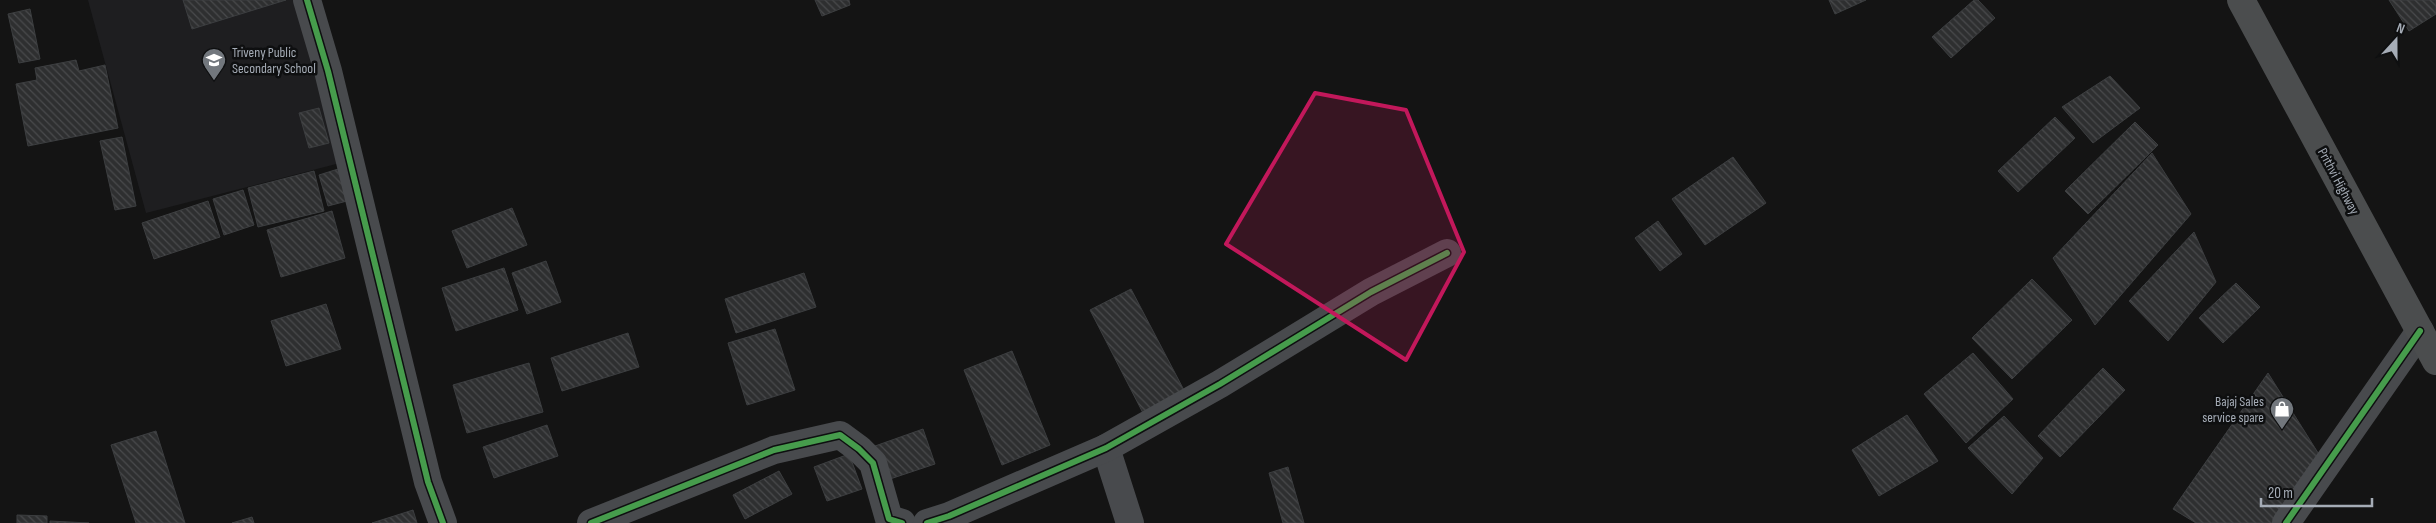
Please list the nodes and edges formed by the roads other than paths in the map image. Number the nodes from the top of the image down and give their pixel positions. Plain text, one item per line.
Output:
1 (307, 0) edge
2 (2241, 0) edge
3 (1447, 253) dead end
4 (2420, 331) junction
5 (2436, 362) edge
6 (1106, 448) junction
7 (443, 523) edge
8 (590, 523) edge
9 (902, 523) edge
10 (927, 523) edge
11 (1130, 523) edge
12 (2286, 523) edge

1 - 7 street
2 - 4 highway, Prithvi Highway
3 - 6 street
4 - 5 highway, Prithvi Highway
4 - 12 street
6 - 10 street
6 - 11 street
8 - 9 street

